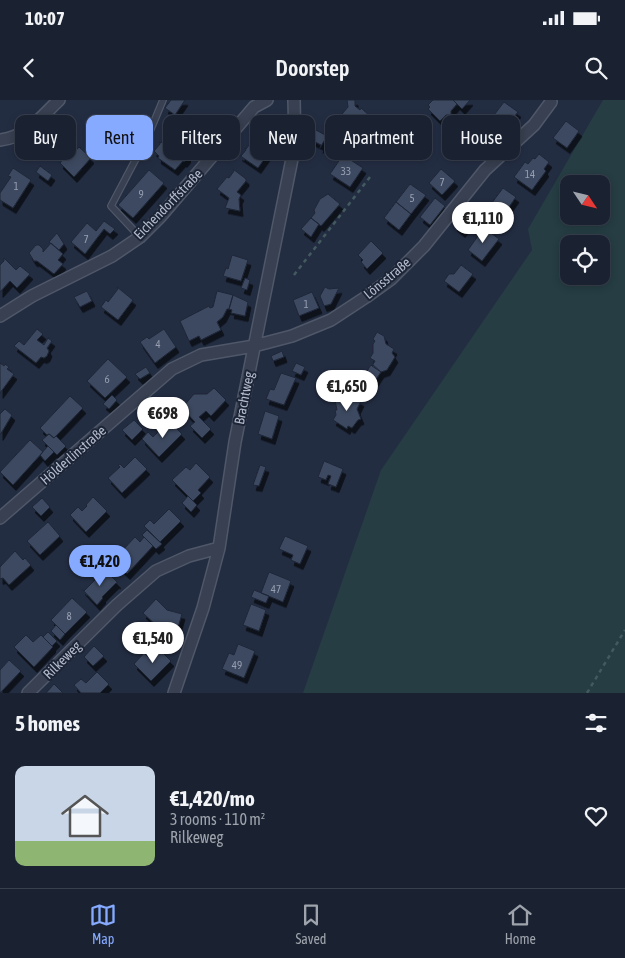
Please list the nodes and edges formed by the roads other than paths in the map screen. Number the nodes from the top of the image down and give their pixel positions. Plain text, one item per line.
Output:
1 (59, 100) edge
2 (163, 100) edge
3 (267, 100) edge
4 (294, 100) edge
5 (551, 102) dead end
6 (0, 140) edge
7 (140, 237) junction
8 (0, 316) edge
9 (254, 346) junction
10 (0, 518) edge
11 (218, 548) junction
12 (28, 693) edge
13 (174, 693) edge

1 - 6 street
2 - 7 lane
3 - 7 street, Eichendorffstraße
4 - 9 street, Brachtweg
5 - 9 street, Lönsstraße
7 - 8 street, Eichendorffstraße
9 - 10 street, Hölderlinstraße
9 - 11 street, Brachtweg
11 - 12 street, Rilkeweg
11 - 13 street, Brachtweg

